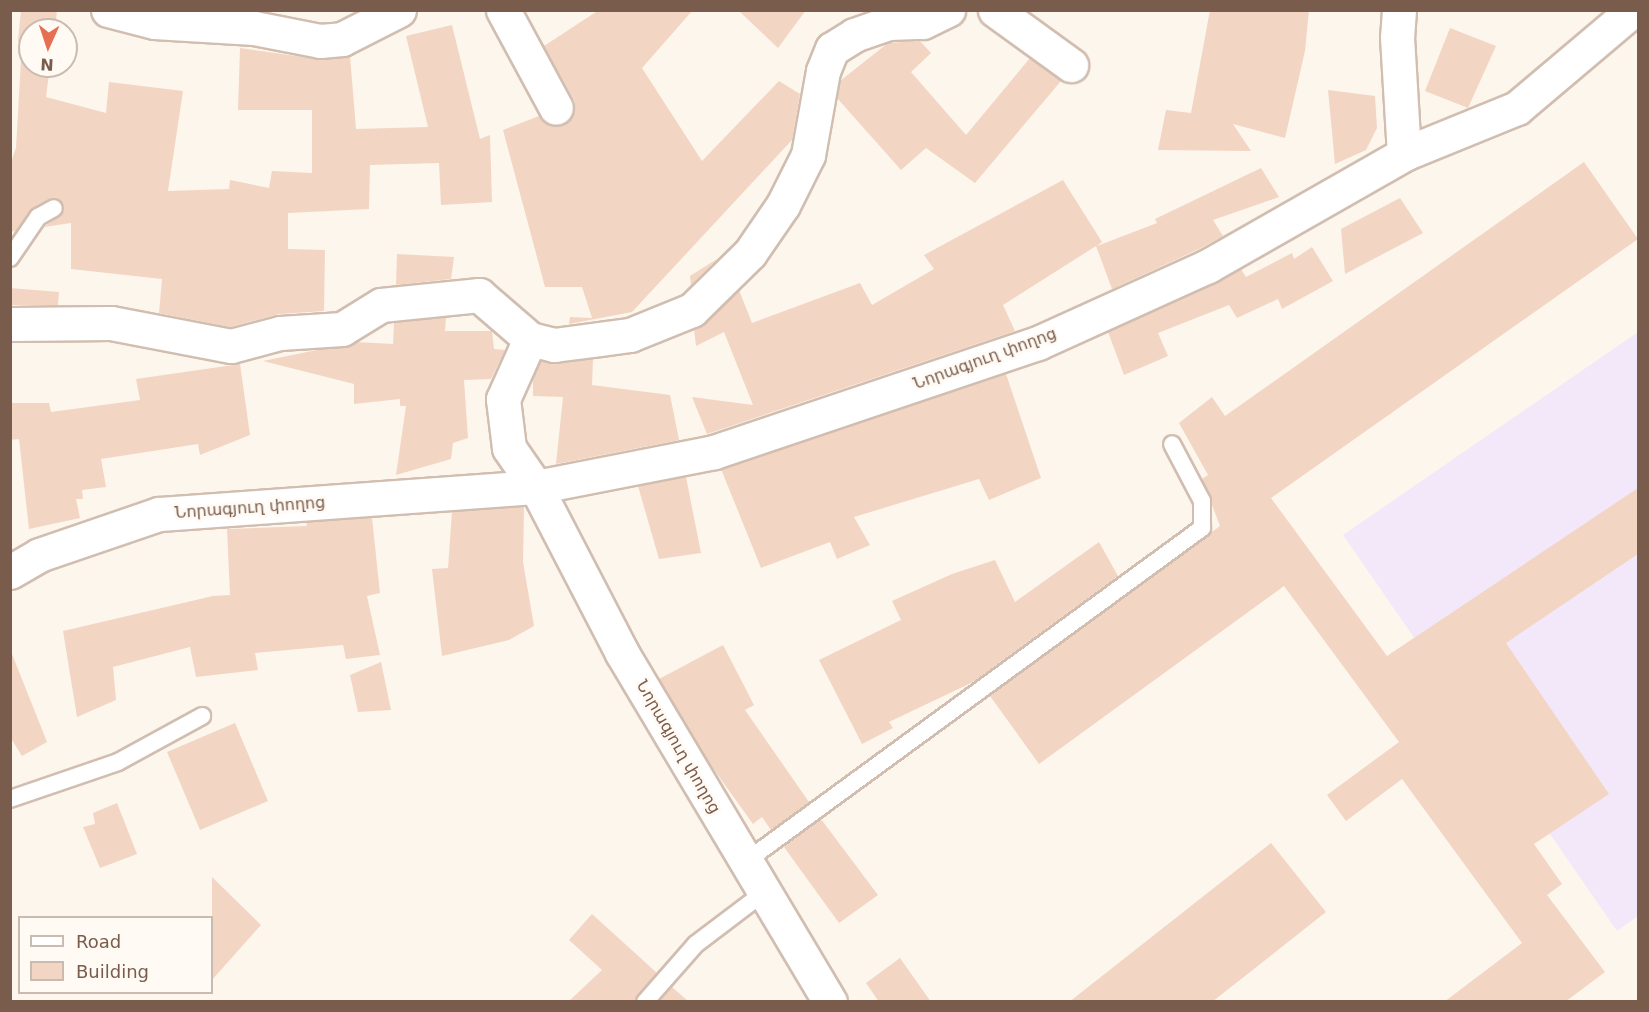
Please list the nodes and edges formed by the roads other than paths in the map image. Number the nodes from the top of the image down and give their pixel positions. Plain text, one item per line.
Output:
1 (108, 10) edge
2 (399, 10) edge
3 (503, 10) edge
4 (948, 10) edge
5 (995, 10) edge
6 (1399, 10) edge
7 (1633, 10) edge
8 (1071, 65) dead end
9 (556, 108) dead end
10 (1404, 154) junction
11 (54, 208) dead end
12 (10, 258) edge
13 (10, 324) edge
14 (530, 339) junction
15 (1172, 444) dead end
16 (536, 487) junction
17 (10, 572) edge
18 (202, 716) dead end
19 (10, 799) edge
20 (745, 862) junction
21 (762, 894) junction
22 (645, 1002) edge
23 (830, 1002) edge

1 - 2 street
3 - 9 street
4 - 14 street
5 - 8 street
6 - 10 street
7 - 10 street, Նորագյուղ փողոց
10 - 16 street, Նորագյուղ փողոց
11 - 12 lane
13 - 14 street
14 - 16 street, Նորագյուղ փողոց
15 - 20 lane
16 - 17 street, Նորագյուղ փողոց
16 - 20 street, Նորագյուղ փողոց
18 - 19 lane
20 - 21 street, Նորագյուղ փողոց
21 - 22 lane
21 - 23 street, Նորագյուղ փողոց

